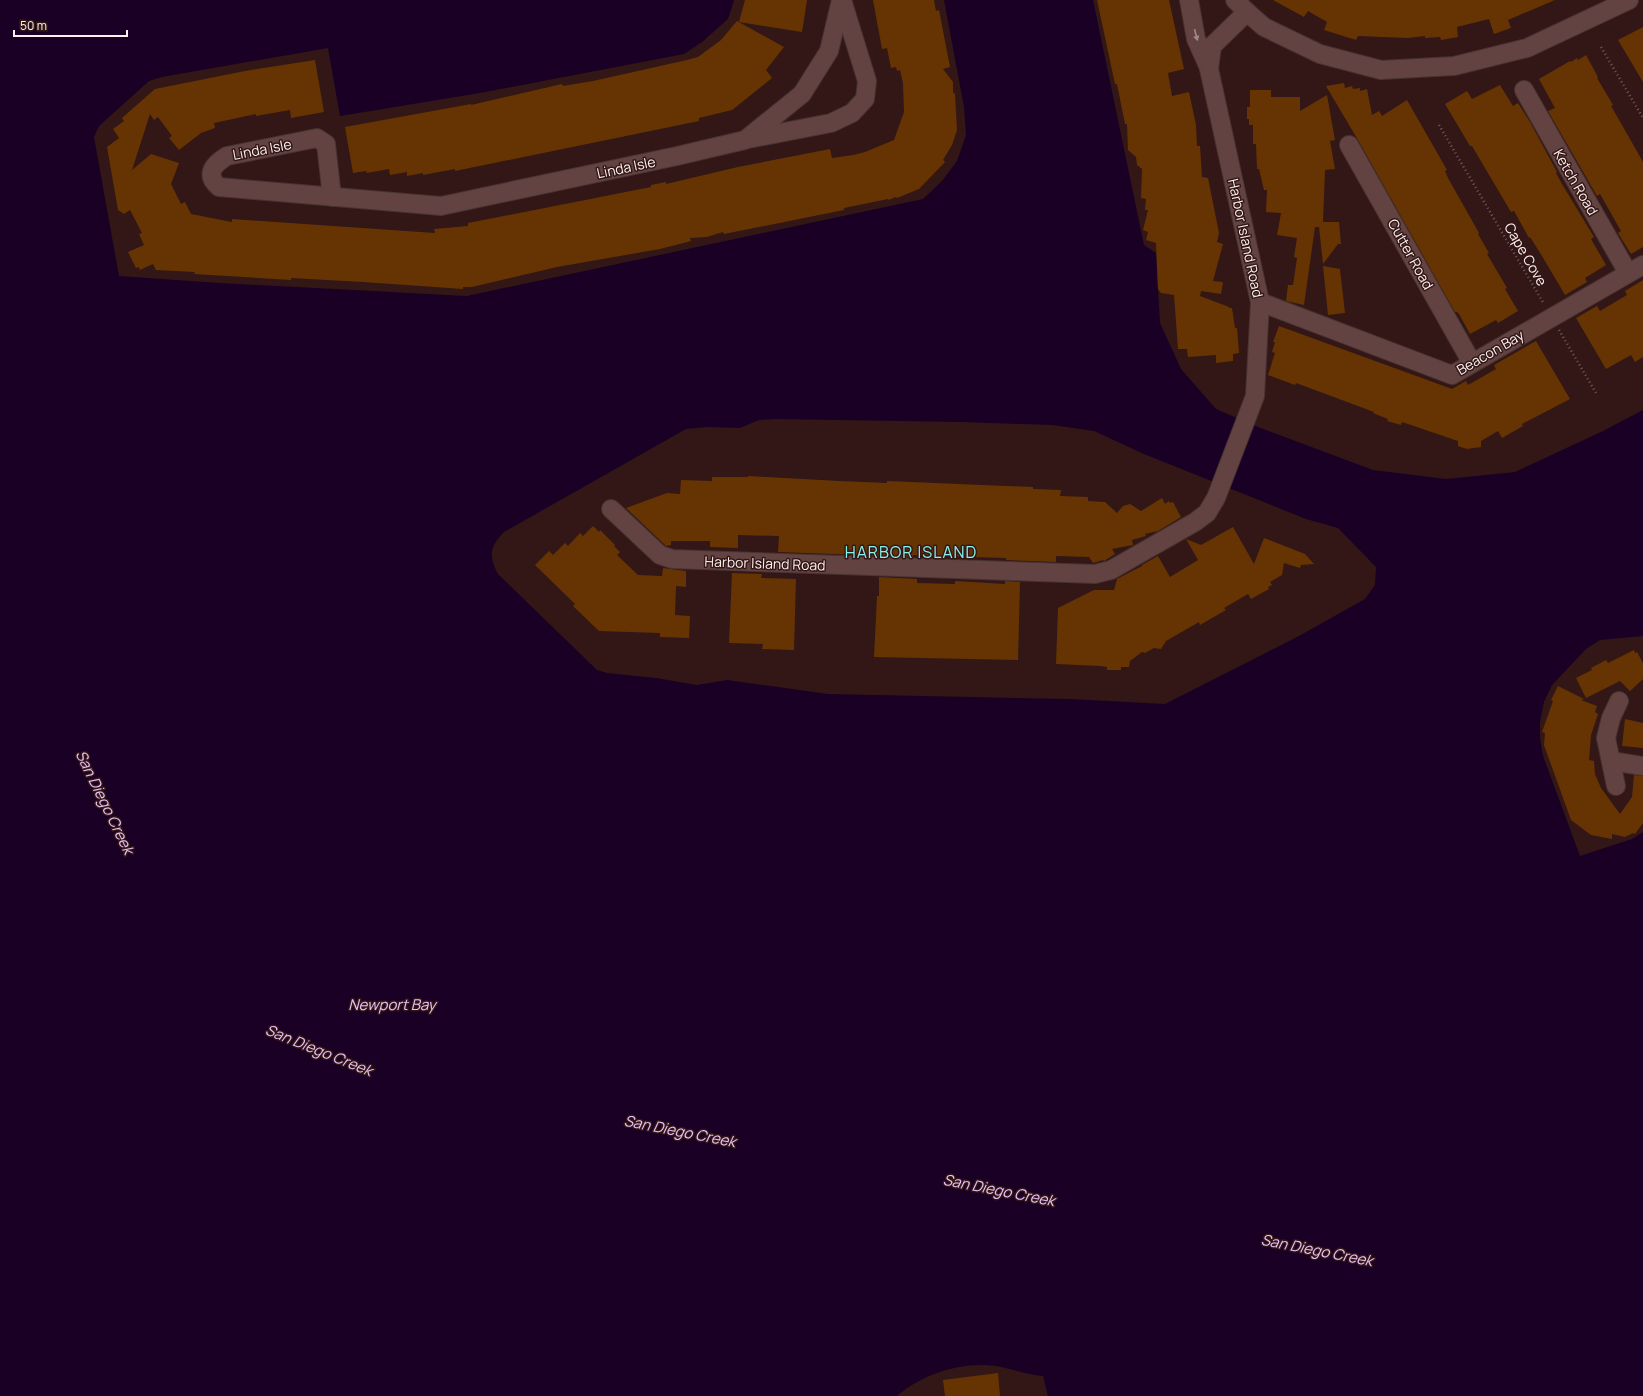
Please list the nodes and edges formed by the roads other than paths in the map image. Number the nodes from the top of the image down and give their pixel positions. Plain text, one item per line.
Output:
1 (841, 0) edge
2 (1189, 0) edge
3 (1629, 0) edge
4 (1241, 6) edge
5 (1209, 69) junction
6 (1524, 90) dead end
7 (746, 140) junction
8 (1349, 145) dead end
9 (332, 197) junction
10 (1636, 269) edge
11 (1260, 302) junction
12 (1472, 363) junction
13 (611, 510) dead end
14 (1619, 702) dead end
15 (1611, 761) junction
16 (1643, 766) edge
17 (1616, 786) dead end

1 - 7 street, Linda Isle
1 - 7 street
2 -> 5 street, Harbor Island Road
3 - 4 street
4 - 5 street, Harbor Island Road
5 - 11 street, Harbor Island Road
6 - 10 street, Ketch Road
7 - 9 street, Linda Isle
8 - 12 street, Cutter Road
9 - 9 street, Linda Isle
10 - 12 street, Beacon Bay
11 - 12 street, Beacon Bay
11 - 13 street, Harbor Island Road
14 - 15 street
15 - 16 street
15 - 17 street

